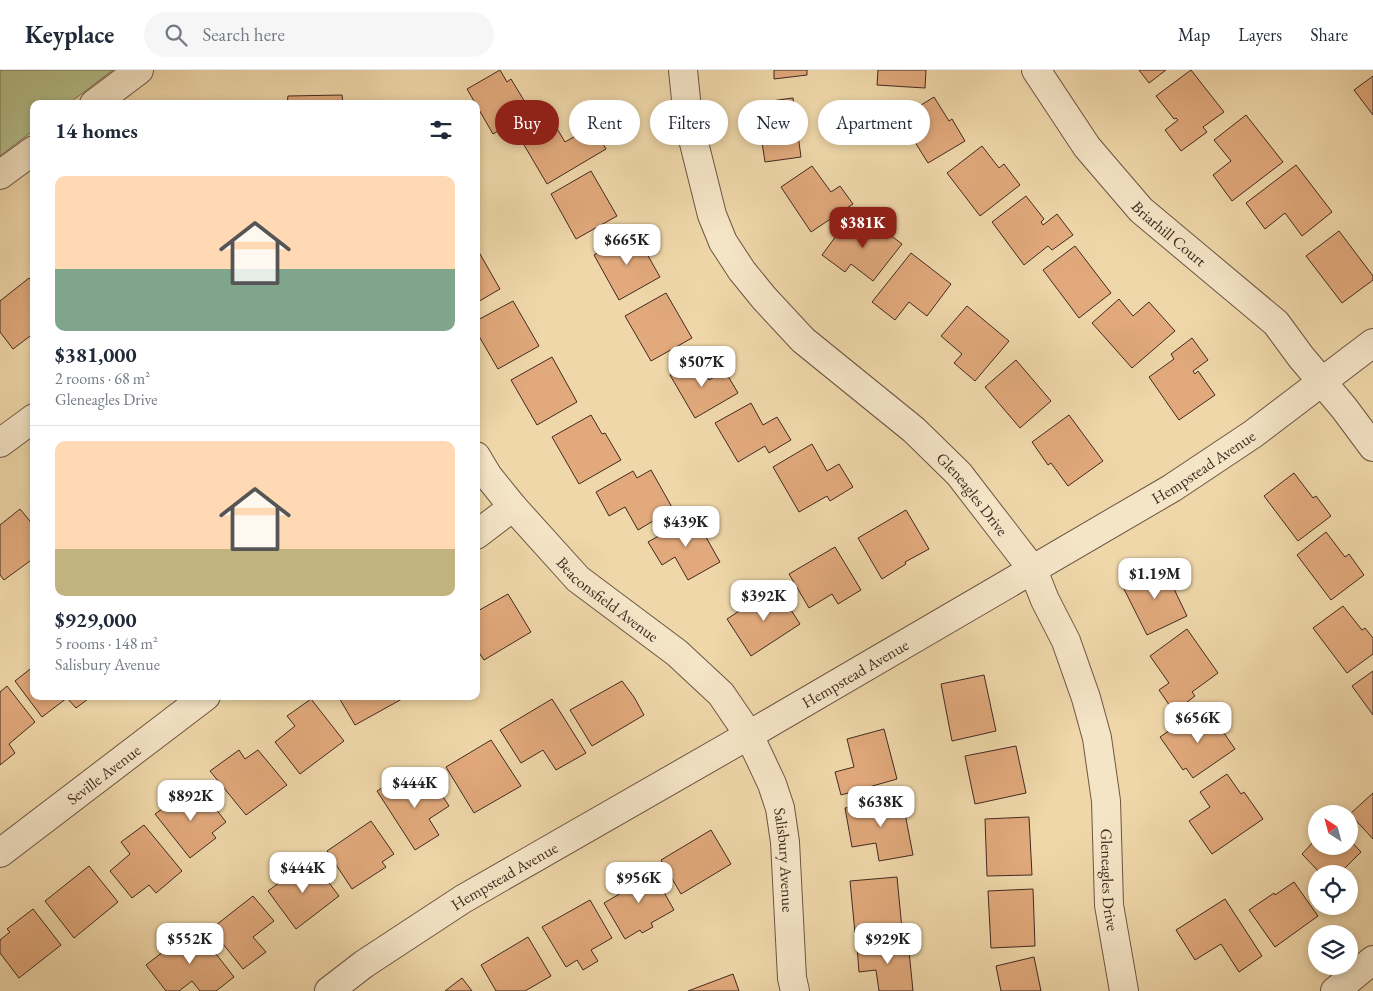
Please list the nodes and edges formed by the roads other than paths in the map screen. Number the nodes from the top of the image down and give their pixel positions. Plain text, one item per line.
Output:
1 (139, 70) edge
2 (683, 70) edge
3 (1036, 70) edge
4 (99, 100) edge
5 (30, 153) edge
6 (0, 175) edge
7 (1373, 343) edge
8 (1320, 382) junction
9 (30, 421) edge
10 (0, 443) edge
11 (1373, 447) edge
12 (480, 463) edge
13 (513, 508) junction
14 (480, 532) edge
15 (1033, 570) junction
16 (201, 700) edge
17 (748, 735) junction
18 (0, 853) edge
19 (1373, 960) edge
20 (329, 991) edge
21 (795, 991) edge
22 (1124, 991) edge
23 (1335, 991) edge

1 - 4 street
2 - 15 street, Gleneagles Drive
3 - 8 street, Briarhill Court
5 - 6 street
7 - 8 street, Hempstead Avenue
8 - 11 street, Briarhill Court
8 - 15 street, Hempstead Avenue
9 - 10 street
12 - 13 street, Beaconsfield Avenue
13 - 14 street
13 - 17 street, Beaconsfield Avenue
15 - 17 street, Hempstead Avenue
15 - 22 street, Gleneagles Drive
16 - 18 street, Seville Avenue
17 - 20 street, Hempstead Avenue
17 - 21 street, Salisbury Avenue
19 - 23 street

